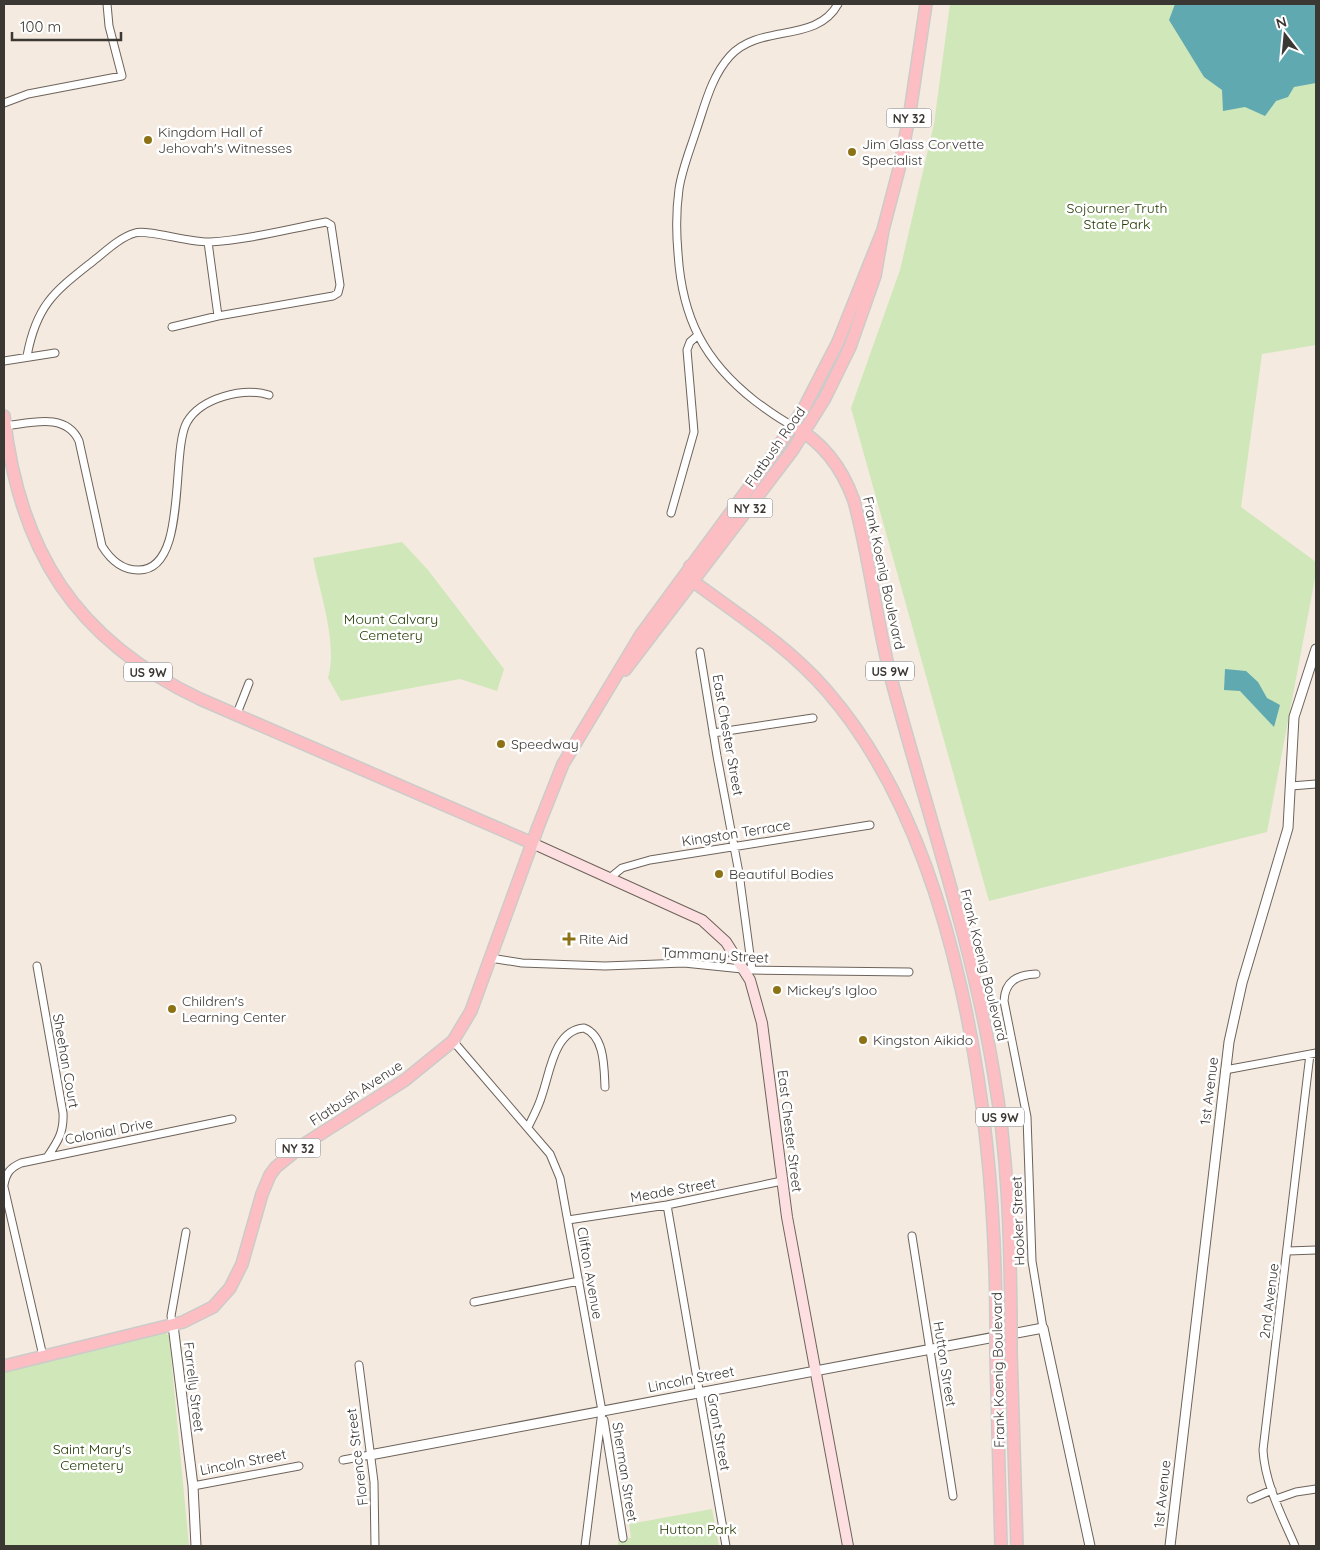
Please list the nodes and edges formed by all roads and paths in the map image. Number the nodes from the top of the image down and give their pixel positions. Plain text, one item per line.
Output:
1 (107, 4) edge
2 (838, 4) edge
3 (926, 4) edge
4 (4, 103) edge
5 (883, 230) junction
6 (208, 242) junction
7 (218, 316) junction
8 (172, 327) dead end
9 (697, 336) junction
10 (55, 353) dead end
11 (27, 356) junction
12 (4, 361) edge
13 (269, 395) dead end
14 (4, 421) edge
15 (793, 426) junction
16 (805, 432) junction
17 (671, 513) dead end
18 (690, 566) junction
19 (694, 582) junction
20 (1316, 648) edge
21 (700, 652) dead end
22 (249, 683) dead end
23 (601, 700) junction
24 (236, 716) junction
25 (813, 718) dead end
26 (713, 733) junction
27 (557, 779) joint
28 (1316, 784) edge
29 (1291, 786) junction
30 (870, 825) dead end
31 (532, 843) junction
32 (734, 845) junction
33 (611, 877) junction
34 (490, 958) junction
35 (37, 966) dead end
36 (748, 970) junction
37 (909, 972) dead end
38 (1036, 974) dead end
39 (453, 1041) junction
40 (1313, 1054) edge
41 (1225, 1070) junction
42 (605, 1087) dead end
43 (232, 1119) dead end
44 (528, 1127) junction
45 (48, 1156) junction
46 (782, 1181) junction
47 (4, 1186) edge
48 (667, 1204) junction
49 (568, 1220) junction
50 (186, 1232) dead end
51 (912, 1236) dead end
52 (1316, 1250) edge
53 (1288, 1251) junction
54 (579, 1281) junction
55 (474, 1302) dead end
56 (173, 1325) junction
57 (1043, 1328) junction
58 (930, 1348) junction
59 (43, 1356) junction
60 (359, 1364) dead end
61 (4, 1366) edge
62 (816, 1370) junction
63 (699, 1392) junction
64 (602, 1411) junction
65 (370, 1455) junction
66 (344, 1460) dead end
67 (299, 1466) dead end
68 (193, 1486) junction
69 (1316, 1489) edge
70 (1272, 1490) junction
71 (953, 1496) dead end
72 (1251, 1499) dead end
73 (1276, 1499) junction
74 (624, 1538) dead end
75 (196, 1546) edge
76 (375, 1546) edge
77 (586, 1546) edge
78 (726, 1546) edge
79 (848, 1546) edge
80 (1001, 1546) edge
81 (1016, 1546) edge
82 (1090, 1546) edge
83 (1170, 1546) edge
84 (1295, 1546) edge

1 - 4 street
2 - 9 street
3 - 5 main road, Flatbush Road / NY 32
5 - 15 main road, Flatbush Road / NY 32
5 - 16 main road, Flatbush Road / NY 32
6 - 7 street
6 - 7 street
6 - 11 street
7 - 8 street
9 - 15 street
9 - 17 street
10 - 11 street
11 - 12 street
13 - 14 street
14 - 24 main road, US 9W
15 - 16 main road, Frank Koenig Boulevard / US 9W
15 - 18 main road, Flatbush Road
16 - 19 main road, Flatbush Road / NY 32
16 - 81 main road, Frank Koenig Boulevard / US 9W, bridge
18 - 19 main road
18 - 23 main road, Flatbush Road
19 - 23 main road, Flatbush Road
19 - 80 main road, Frank Koenig Boulevard / US 9W, bridge
20 - 29 street, 1st Avenue
21 - 26 street, East Chester Street
22 - 24 street
23 - 27 main road, Flatbush Road
24 - 31 main road, US 9W
25 - 26 street
26 - 32 street, East Chester Street
27 - 31 main road, Flatbush Avenue
28 - 29 street
29 - 41 street, 1st Avenue
30 - 32 street, Kingston Terrace
31 - 33 main road, East Chester Street
31 - 34 main road, Flatbush Avenue / NY 32
32 - 33 street, Kingston Terrace
32 - 36 street, East Chester Street
33 - 36 main road, East Chester Street
34 - 36 street, Tammany Street
34 - 39 main road, Flatbush Avenue / NY 32
35 - 45 street, Sheehan Court
36 - 37 street, Tammany Street
36 - 46 main road, East Chester Street
38 - 57 street, Hooker Street
39 - 44 street, Clifton Avenue
39 - 56 main road, Flatbush Avenue / NY 32
40 - 41 street
40 - 53 street, 2nd Avenue
41 - 83 street, 1st Avenue
42 - 44 street
43 - 45 street, Colonial Drive
44 - 49 street, Clifton Avenue
45 - 47 street, Colonial Drive
46 - 48 street, Meade Street
46 - 62 main road, East Chester Street
47 - 59 street, Colonial Drive
48 - 49 street, Meade Street
48 - 63 street, Grant Street
49 - 54 street, Clifton Avenue
50 - 56 street, Farrelly Street
51 - 58 street, Hutton Street
52 - 53 street
53 - 70 street, 2nd Avenue
54 - 55 street
54 - 64 street, Clifton Avenue
56 - 59 main road, Flatbush Avenue / NY 32
56 - 68 street, Farrelly Street
57 - 58 street, Lincoln Street
57 - 82 street, Hooker Street
58 - 62 street, Lincoln Street
58 - 71 street, Hutton Street
59 - 61 main road, Flatbush Avenue / NY 32
60 - 65 street, Florence Street
62 - 63 street, Lincoln Street
62 - 79 main road, East Chester Street
63 - 64 street, Lincoln Street
63 - 78 street, Grant Street
64 - 65 street, Lincoln Street
64 - 74 street, Sherman Street
64 - 77 street, Clifton Avenue
65 - 66 street, Lincoln Street
65 - 76 street, Florence Street
67 - 68 street, Lincoln Street
68 - 75 street, Farrelly Street
69 - 73 street
70 - 72 street
70 - 73 street, 2nd Avenue
73 - 84 street, 2nd Avenue

